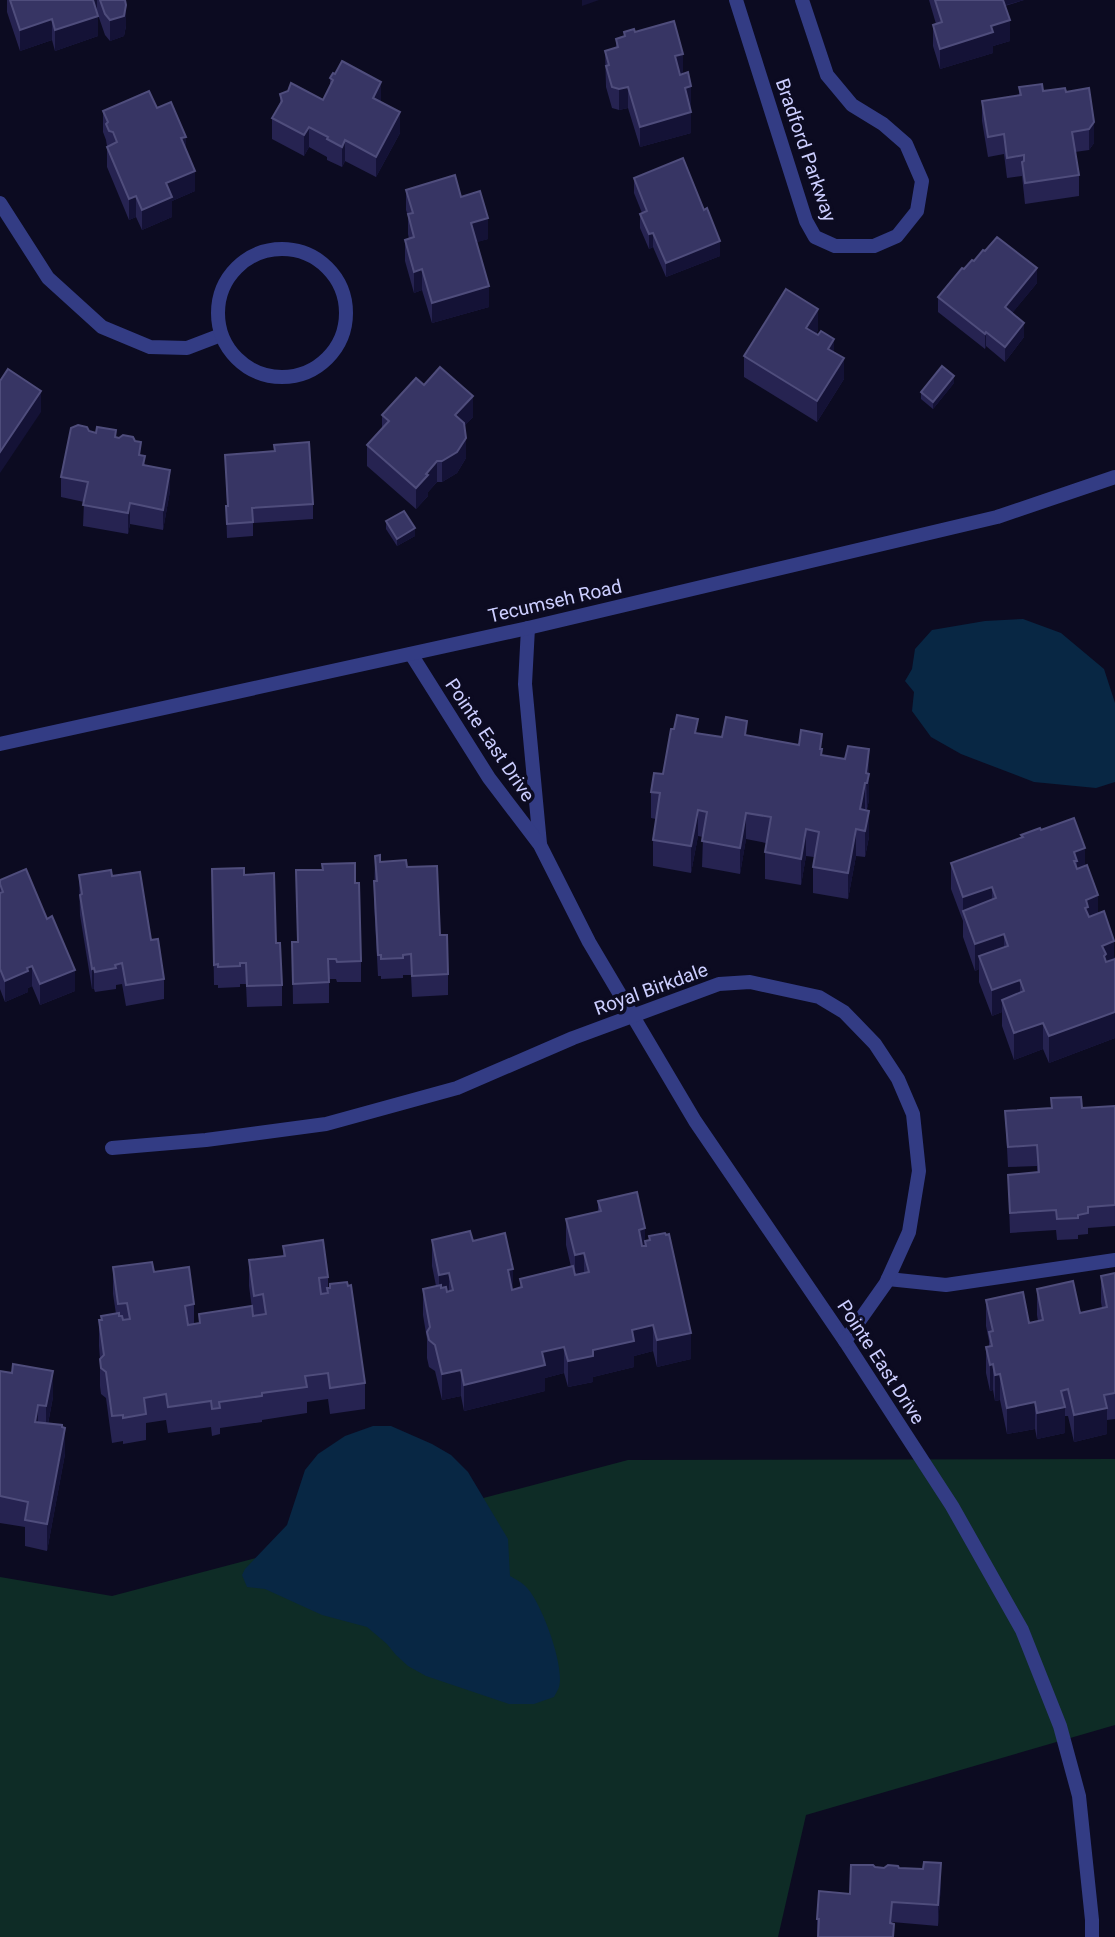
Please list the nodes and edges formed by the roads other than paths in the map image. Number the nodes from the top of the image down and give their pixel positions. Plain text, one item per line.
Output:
1 (736, 0) edge
2 (802, 0) edge
3 (0, 203) edge
4 (221, 335) junction
5 (1115, 477) edge
6 (528, 628) junction
7 (411, 654) junction
8 (0, 744) edge
9 (540, 845) junction
10 (633, 1015) junction
11 (112, 1148) dead end
12 (1115, 1260) edge
13 (888, 1279) junction
14 (845, 1341) junction
15 (1092, 1937) edge

1 - 2 street, Bradford Parkway
3 - 4 street
4 - 4 street
5 - 6 street, Tecumseh Road
6 - 7 street, Tecumseh Road
6 - 9 street, Pointe East Drive
7 - 8 street, Tecumseh Road
7 - 9 street, Pointe East Drive
9 - 10 street, Pointe East Drive
10 - 11 street, Royal Birkdale
10 - 13 street, Royal Birkdale
10 - 14 street, Pointe East Drive
12 - 13 street
13 - 14 street, Royal Birkdale
14 - 15 street, Pointe East Drive

